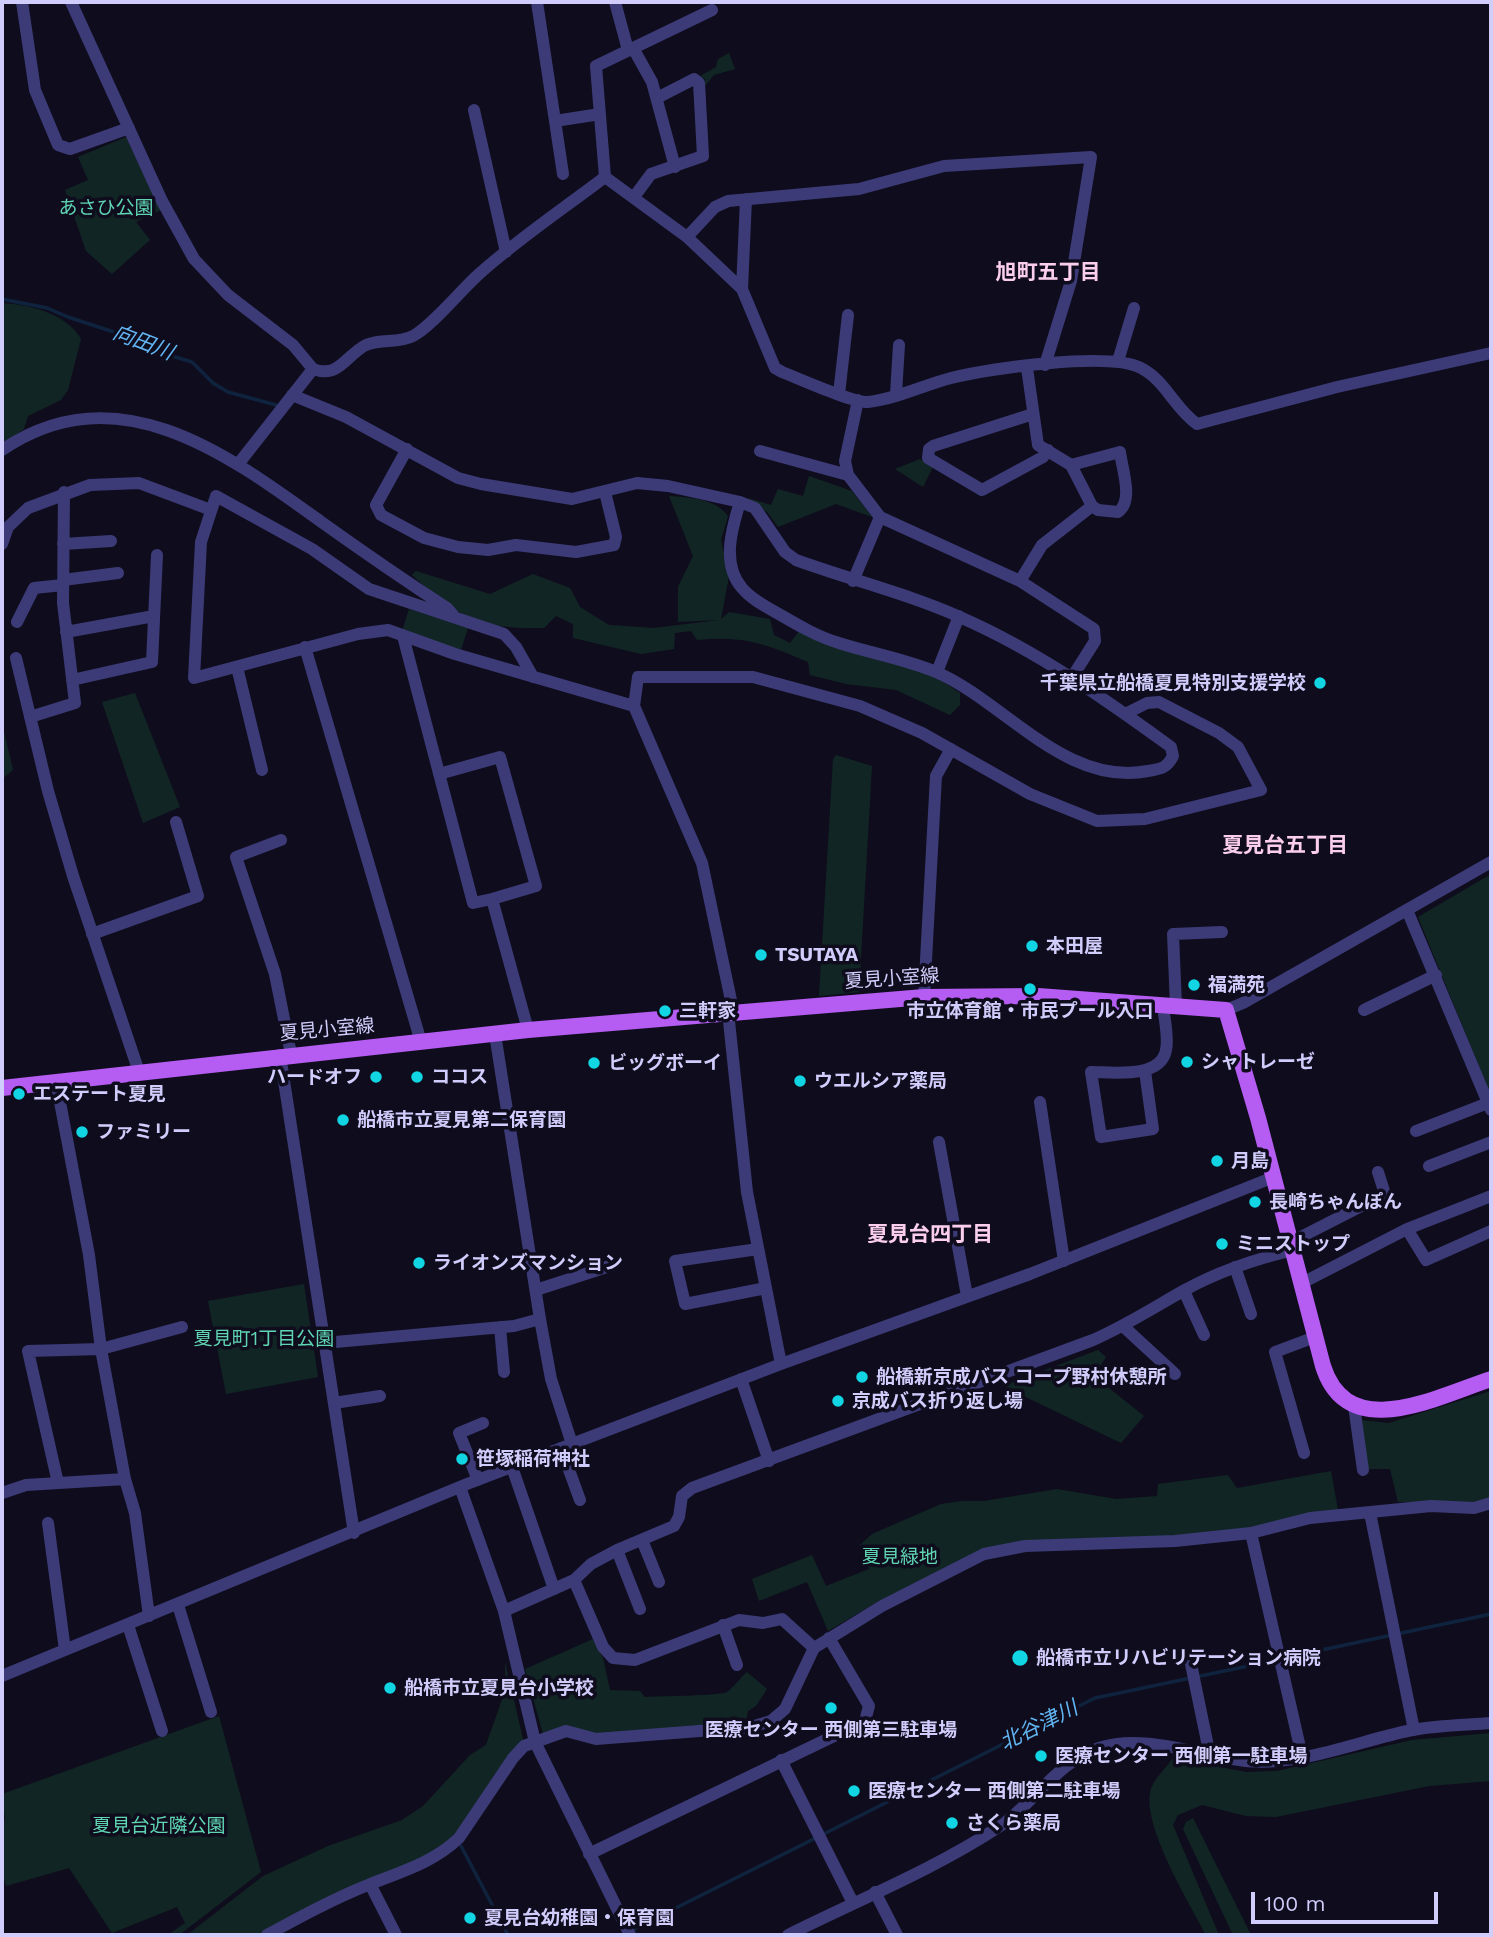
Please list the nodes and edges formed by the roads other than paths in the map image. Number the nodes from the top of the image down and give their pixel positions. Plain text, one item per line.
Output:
1 (22, 2) edge
2 (71, 2) edge
3 (537, 2) edge
4 (615, 2) edge
5 (712, 10) dead end
6 (630, 49) junction
7 (657, 98) junction
8 (474, 110) dead end
9 (600, 114) junction
10 (555, 121) junction
11 (129, 128) junction
12 (675, 167) junction
13 (563, 174) dead end
14 (606, 177) junction
15 (634, 197) junction
16 (746, 199) junction
17 (687, 237) junction
18 (506, 252) junction
19 (742, 289) junction
20 (1134, 308) dead end
21 (848, 315) dead end
22 (900, 345) dead end
23 (1491, 353) edge
24 (1118, 361) junction
25 (1045, 365) junction
26 (1027, 368) junction
27 (313, 369) junction
28 (839, 394) junction
29 (896, 394) junction
30 (292, 396) junction
31 (858, 400) junction
32 (1033, 414) junction
33 (407, 449) junction
34 (2, 450) edge
35 (760, 450) dead end
36 (1048, 450) junction
37 (239, 463) junction
38 (1071, 465) junction
39 (848, 475) junction
40 (64, 492) junction
41 (605, 492) junction
42 (740, 502) junction
43 (1092, 506) junction
44 (211, 510) junction
45 (880, 517) junction
46 (111, 541) dead end
47 (2, 544) edge
48 (63, 544) junction
49 (157, 555) dead end
50 (118, 573) dead end
51 (853, 581) junction
52 (1020, 581) junction
53 (63, 583) junction
54 (154, 616) junction
55 (959, 616) junction
56 (455, 618) junction
57 (17, 622) dead end
58 (66, 632) junction
59 (403, 636) junction
60 (306, 648) junction
61 (16, 658) dead end
62 (237, 667) junction
63 (937, 672) junction
64 (533, 677) junction
65 (1071, 679) junction
66 (72, 680) junction
67 (635, 705) junction
68 (1125, 714) junction
69 (30, 717) junction
70 (951, 749) junction
71 (262, 770) dead end
72 (439, 774) junction
73 (176, 822) dead end
74 (281, 840) dead end
75 (1491, 862) edge
76 (492, 899) junction
77 (1407, 910) junction
78 (1222, 932) dead end
79 (92, 934) junction
80 (1436, 975) junction
81 (924, 997) junction
82 (1169, 1006) junction
83 (1226, 1010) junction
84 (1364, 1010) dead end
85 (731, 1013) junction
86 (528, 1030) junction
87 (495, 1034) junction
88 (421, 1042) junction
89 (286, 1055) junction
90 (1144, 1071) junction
91 (139, 1072) junction
92 (57, 1081) junction
93 (2, 1088) edge
94 (1040, 1102) dead end
95 (1490, 1106) edge
96 (1416, 1130) dead end
97 (939, 1142) dead end
98 (1491, 1142) edge
99 (1429, 1166) dead end
100 (1378, 1172) dead end
101 (1274, 1177) junction
102 (1491, 1196) edge
103 (1407, 1229) junction
104 (1491, 1231) edge
105 (1293, 1246) junction
106 (758, 1249) junction
107 (1064, 1261) junction
108 (613, 1265) dead end
109 (1235, 1267) junction
110 (1302, 1283) junction
111 (766, 1287) junction
112 (536, 1290) junction
113 (1184, 1291) junction
114 (967, 1296) junction
115 (1251, 1314) dead end
116 (540, 1319) junction
117 (182, 1327) dead end
118 (499, 1327) junction
119 (1124, 1327) junction
120 (1204, 1335) dead end
121 (1315, 1337) junction
122 (324, 1343) junction
123 (101, 1349) junction
124 (781, 1364) junction
125 (504, 1371) dead end
126 (1175, 1374) dead end
127 (741, 1379) junction
128 (1491, 1379) edge
129 (380, 1396) dead end
130 (334, 1403) junction
131 (1354, 1406) junction
132 (483, 1423) dead end
133 (567, 1446) junction
134 (1304, 1453) dead end
135 (769, 1461) junction
136 (512, 1467) junction
137 (1363, 1471) dead end
138 (125, 1479) junction
139 (478, 1480) junction
140 (58, 1483) junction
141 (460, 1487) junction
142 (2, 1493) edge
143 (580, 1500) dead end
144 (1491, 1503) edge
145 (1370, 1513) junction
146 (48, 1523) dead end
147 (354, 1533) junction
148 (1251, 1533) junction
149 (642, 1540) junction
150 (617, 1550) junction
151 (574, 1580) junction
152 (659, 1582) dead end
153 (554, 1589) junction
154 (178, 1605) junction
155 (640, 1609) dead end
156 (503, 1611) junction
157 (149, 1616) junction
158 (128, 1625) junction
159 (723, 1625) junction
160 (829, 1638) junction
161 (814, 1648) junction
162 (65, 1650) junction
163 (737, 1665) dead end
164 (1193, 1674) dead end
165 (2, 1676) edge
166 (211, 1712) dead end
167 (1491, 1723) edge
168 (1414, 1730) junction
169 (162, 1731) dead end
170 (535, 1742) junction
171 (1210, 1756) junction
172 (1301, 1756) junction
173 (781, 1760) junction
174 (589, 1854) junction
175 (370, 1884) junction
176 (875, 1892) junction
177 (853, 1903) junction
178 (629, 1932) edge
179 (267, 1935) edge
180 (396, 1935) edge
181 (788, 1935) edge
182 (897, 1935) edge

1 - 11 street
2 - 11 street
3 - 10 street
4 - 6 street
5 - 6 street
6 - 7 street
6 - 9 street
7 - 12 street
7 - 12 street
8 - 18 street
9 - 10 street
9 - 14 street
10 - 13 street
11 - 27 street
12 - 15 street
14 - 15 street
14 - 18 street
15 - 17 street
16 - 17 street
16 - 19 street
16 - 25 street
17 - 19 street
18 - 27 street
19 - 28 street
20 - 24 street
21 - 28 street
22 - 29 street
23 - 24 street
24 - 25 street
25 - 26 street
26 - 29 street
26 - 32 street
27 - 30 street
28 - 31 street
29 - 31 street
30 - 33 street
30 - 37 street
31 - 39 street
32 - 36 street
32 - 36 street
33 - 41 street
33 - 41 street
34 - 37 street
35 - 39 street
36 - 38 street
37 - 56 street
38 - 43 street
38 - 43 street
39 - 45 street
40 - 44 street
40 - 47 street
40 - 48 street
41 - 42 street
42 - 51 street
42 - 63 street
43 - 52 street
44 - 56 street
44 - 62 street
45 - 51 street
45 - 52 street
46 - 48 street
48 - 53 street
49 - 54 street
50 - 53 street
51 - 55 street
52 - 65 street
53 - 57 street
53 - 58 street
54 - 58 street
54 - 66 street
55 - 63 street
55 - 65 street
56 - 64 street
58 - 66 street
59 - 60 street
59 - 64 street
59 - 72 street
60 - 62 street
60 - 88 street
61 - 69 street
62 - 71 street
63 - 68 street
64 - 67 street
65 - 68 street
66 - 69 street
67 - 70 street
67 - 85 street
68 - 70 street
69 - 79 street
70 - 81 street
72 - 76 street
72 - 76 street
73 - 79 street
74 - 89 street
75 - 77 street
76 - 86 street
77 - 80 street
77 - 83 street
78 - 82 street
79 - 91 street
80 - 84 street
80 - 95 street
81 - 82 main road, 夏見小室線
81 - 85 main road, 夏見小室線
82 - 83 main road, 夏見小室線
82 - 90 street
83 - 101 main road
85 - 86 main road, 夏見小室線
85 - 106 street
86 - 87 main road, 夏見小室線
87 - 88 main road, 夏見小室線
87 - 112 street
88 - 89 main road, 夏見小室線
89 - 91 main road, 夏見小室線
89 - 122 street
90 - 90 street
91 - 92 main road, 夏見小室線
92 - 93 main road, 夏見小室線
92 - 123 street
94 - 107 street
95 - 96 street
97 - 114 street
98 - 99 street
100 - 105 street
101 - 105 main road
101 - 107 street
102 - 103 street
103 - 104 street
103 - 110 street
105 - 109 street
105 - 110 main road
106 - 111 street
106 - 111 street
107 - 114 street
108 - 112 street
109 - 113 street
109 - 115 street
110 - 121 main road
111 - 124 street
112 - 116 street
113 - 119 street
113 - 120 street
114 - 124 street
116 - 118 street
116 - 133 street
117 - 123 street
118 - 122 street
118 - 125 street
119 - 126 street
119 - 135 street
121 - 131 main road
121 - 134 street
122 - 130 street
123 - 138 street
123 - 140 street
124 - 127 street
127 - 133 street
127 - 135 street
128 - 131 main road
129 - 130 street
130 - 147 street
131 - 137 street
132 - 139 street
133 - 136 street
133 - 143 street
135 - 149 street
136 - 139 street
136 - 153 street
138 - 140 street
138 - 157 street
139 - 141 street
140 - 142 street
141 - 147 street
141 - 156 street
144 - 145 street
145 - 148 street
145 - 168 street
146 - 162 street
147 - 154 street
148 - 160 street
148 - 172 street
149 - 150 street
149 - 152 street
150 - 151 street
150 - 155 street
151 - 153 street
151 - 159 street
153 - 156 street
154 - 157 street
154 - 166 street
156 - 170 street
157 - 158 street
158 - 162 street
158 - 169 street
159 - 161 street
159 - 163 street
160 - 161 street
160 - 173 street
161 - 170 street
162 - 165 street
164 - 171 street
167 - 168 street
168 - 172 street
170 - 174 street
170 - 175 street
171 - 172 street
171 - 176 street
173 - 174 street
173 - 177 street
174 - 178 street
175 - 179 street
175 - 180 street
176 - 177 street
176 - 182 street
177 - 181 street

